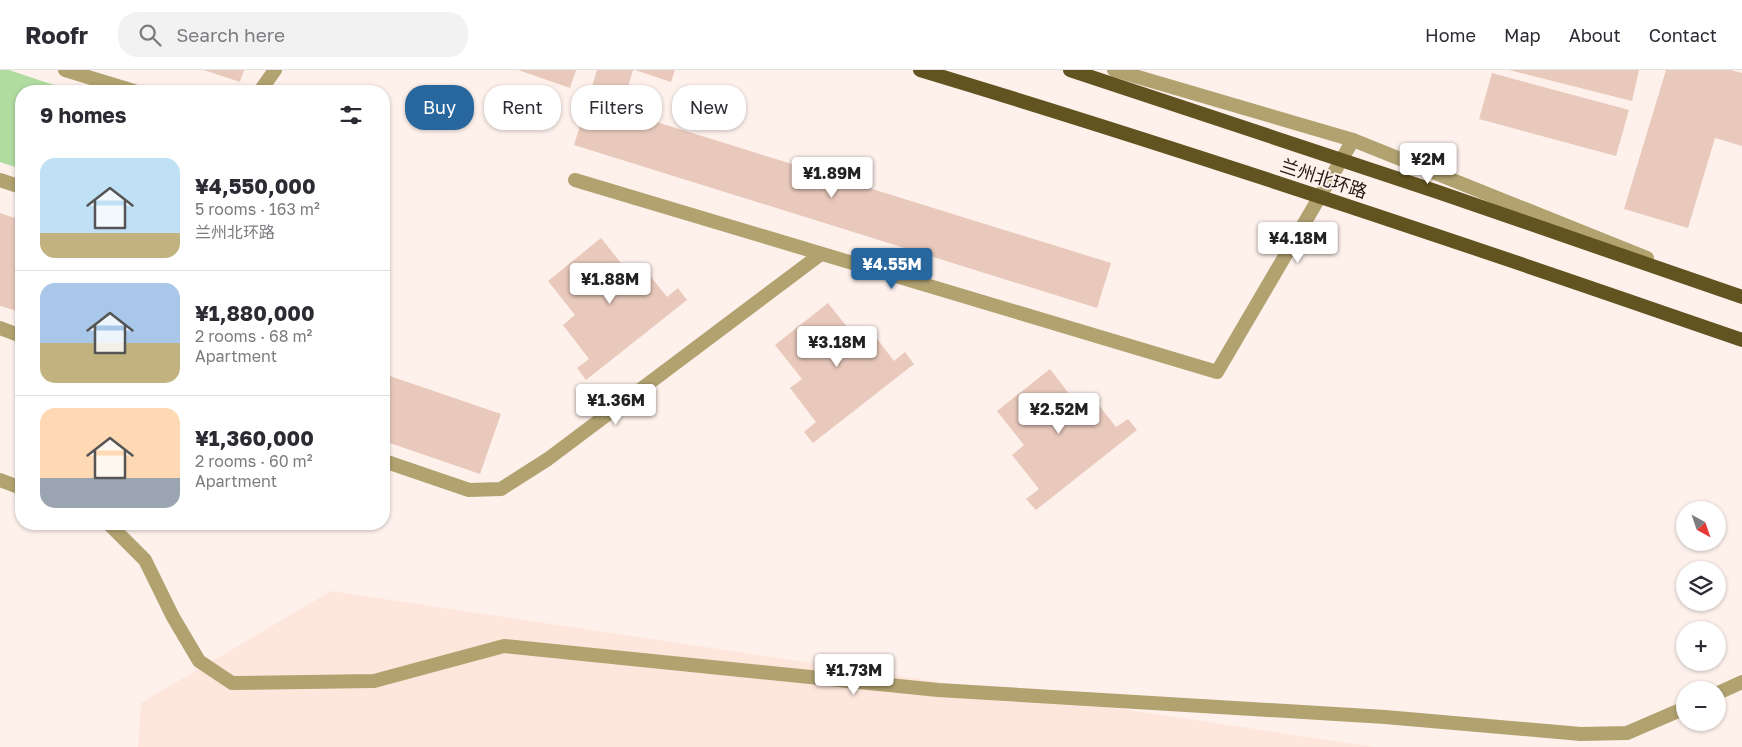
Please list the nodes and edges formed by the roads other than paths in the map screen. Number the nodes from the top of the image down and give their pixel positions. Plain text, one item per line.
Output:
1 (65, 70) edge
2 (275, 70) edge
3 (920, 70) edge
4 (1070, 70) edge
5 (1114, 70) edge
6 (114, 85) edge
7 (264, 85) edge
8 (1353, 140) junction
9 (0, 180) edge
10 (575, 180) dead end
11 (15, 184) edge
12 (821, 254) junction
13 (1742, 296) edge
14 (0, 328) edge
15 (15, 334) edge
16 (1742, 340) edge
17 (390, 462) edge
18 (0, 480) edge
19 (15, 486) edge
20 (115, 530) edge
21 (1742, 682) edge
22 (1726, 689) edge
23 (1676, 712) edge

1 - 6 street
2 - 7 street
3 - 16 highway, 兰州北环路, bridge
4 - 13 highway, 兰州北环路, bridge
5 - 8 street
8 - 12 street
8 - 13 street
9 - 11 street
10 - 12 street
12 - 17 street
14 - 15 street
18 - 19 street
20 - 23 street
21 - 22 street

